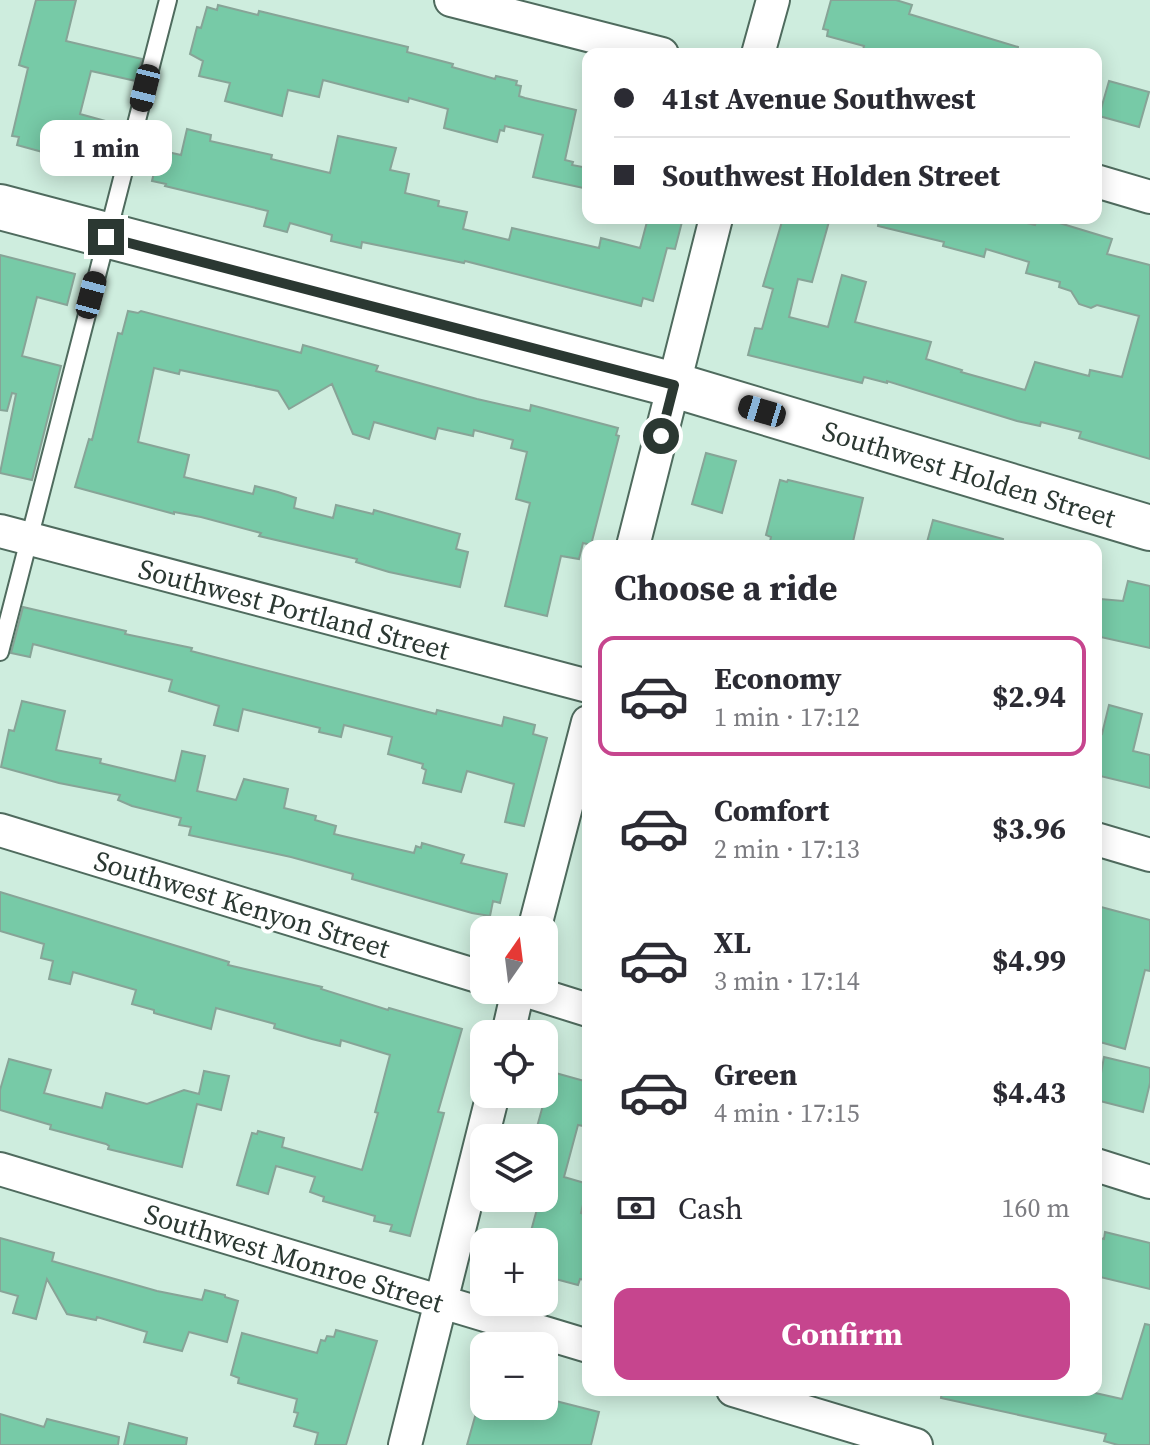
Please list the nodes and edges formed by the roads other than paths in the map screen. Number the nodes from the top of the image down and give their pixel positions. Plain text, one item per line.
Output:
1 (168, 0) edge
2 (451, 0) edge
3 (773, 0) edge
4 (639, 48) edge
5 (760, 48) edge
6 (1102, 183) edge
7 (1150, 197) edge
8 (0, 207) edge
9 (714, 224) edge
10 (106, 237) junction
11 (674, 385) junction
12 (1150, 528) edge
13 (14, 535) edge
14 (635, 540) edge
15 (0, 652) edge
16 (582, 684) edge
17 (582, 745) edge
18 (0, 830) edge
19 (1102, 841) edge
20 (1150, 855) edge
21 (538, 916) edge
22 (470, 974) edge
23 (558, 1001) edge
24 (582, 1008) edge
25 (490, 1108) edge
26 (1102, 1167) edge
27 (0, 1169) edge
28 (1150, 1182) edge
29 (441, 1302) junction
30 (582, 1344) edge
31 (753, 1396) edge
32 (405, 1445) edge
33 (916, 1445) edge

1 - 10 lane
2 - 4 street
3 - 5 street
6 - 7 street
8 - 10 street, Southwest Holden Street
9 - 11 street
10 - 11 street, Southwest Holden Street
10 - 13 lane
11 - 12 street, Southwest Holden Street
11 - 14 street
13 - 15 lane
13 - 16 street, Southwest Portland Street
17 - 21 street
18 - 22 street, Southwest Kenyon Street
19 - 20 street
23 - 24 street
25 - 29 street
26 - 28 street
27 - 29 street, Southwest Monroe Street
29 - 30 street, Southwest Monroe Street
29 - 32 street
31 - 33 street

